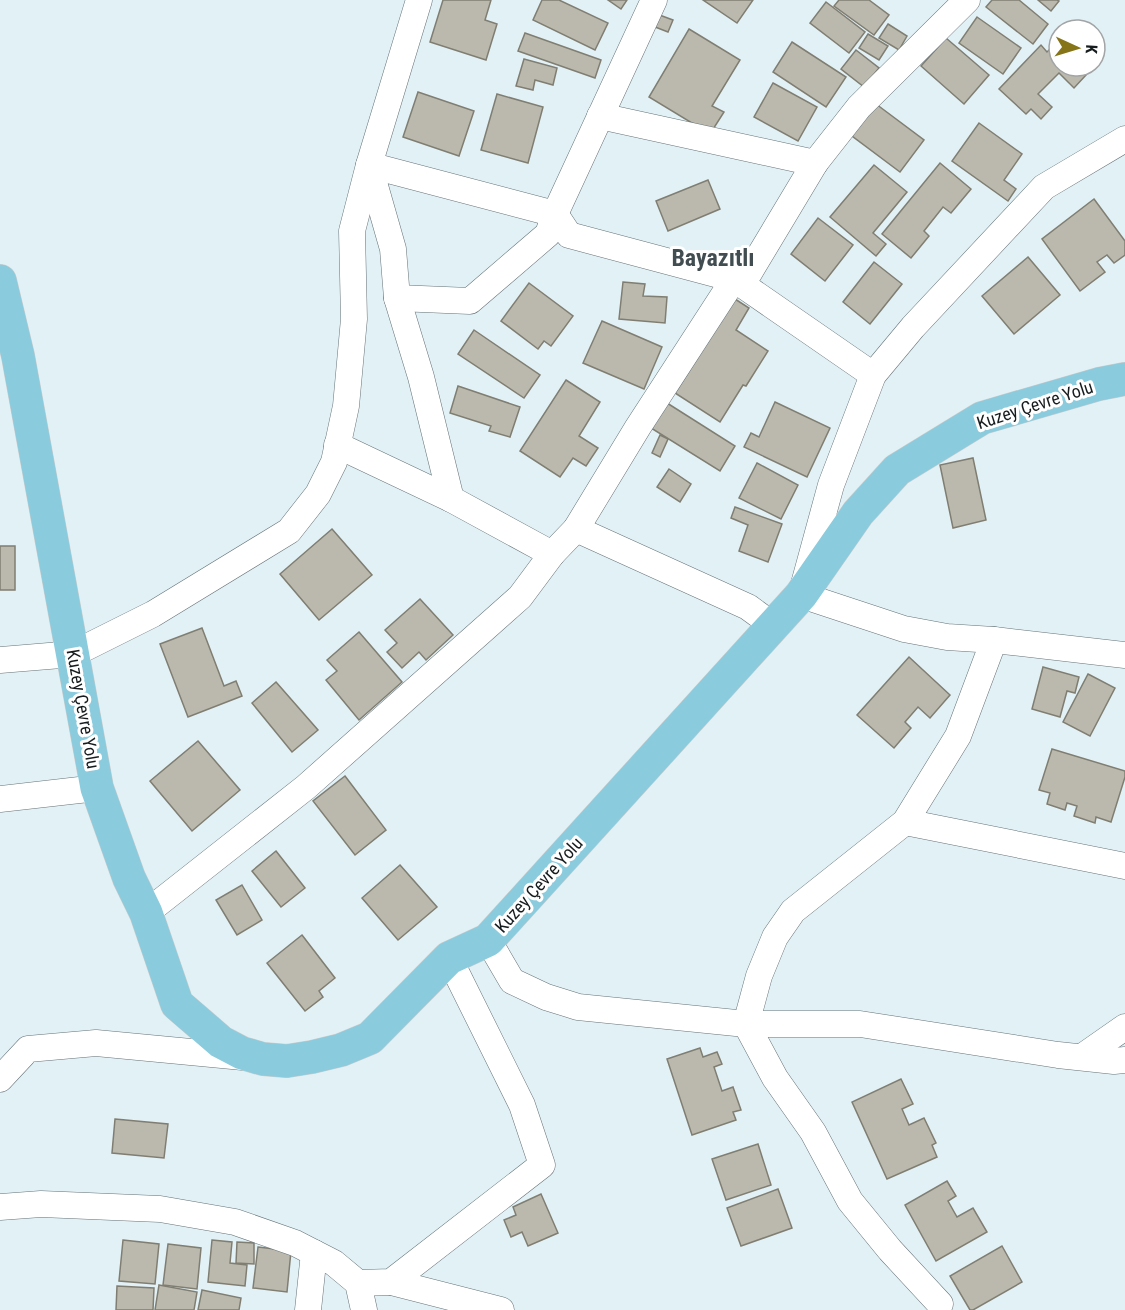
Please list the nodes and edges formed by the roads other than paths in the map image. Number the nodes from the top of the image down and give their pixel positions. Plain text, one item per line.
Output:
1 (418, 0) edge
2 (654, 0) edge
3 (967, 0) edge
4 (600, 116) junction
5 (1125, 139) edge
6 (815, 163) junction
7 (369, 165) junction
8 (555, 214) junction
9 (734, 279) junction
10 (0, 281) edge
11 (397, 298) junction
12 (873, 375) junction
13 (1125, 379) edge
14 (338, 446) junction
15 (451, 499) junction
16 (576, 529) junction
17 (552, 554) junction
18 (801, 595) junction
19 (774, 626) junction
20 (994, 640) junction
21 (73, 654) junction
22 (1125, 655) edge
23 (0, 660) edge
24 (97, 788) junction
25 (0, 799) edge
26 (905, 822) junction
27 (1125, 866) edge
28 (146, 913) junction
29 (488, 940) junction
30 (449, 958) junction
31 (746, 1024) junction
32 (1125, 1027) edge
33 (1082, 1057) junction
34 (263, 1059) junction
35 (1125, 1060) edge
36 (0, 1080) edge
37 (0, 1207) edge
38 (314, 1253) junction
39 (391, 1282) junction
40 (358, 1283) junction
41 (940, 1304) dead end
42 (309, 1310) edge
43 (364, 1310) edge
44 (501, 1310) edge

1 - 7 street
2 - 4 street
3 - 6 street
4 - 6 street
4 - 8 street
5 - 12 street
6 - 9 street
7 - 8 street
7 - 11 street
7 - 14 street
8 - 9 street
8 - 11 street
9 - 12 street
9 - 16 street
10 - 21 main road, Kuzey Çevre Yolu
11 - 15 street
12 - 18 street
13 - 18 main road, Kuzey Çevre Yolu
14 - 15 street
14 - 21 street
15 - 17 street
16 - 17 street
16 - 19 street
17 - 28 street
18 - 19 main road, Kuzey Çevre Yolu
18 - 20 street
19 - 29 main road, Kuzey Çevre Yolu
20 - 22 street
20 - 26 street
21 - 23 street
21 - 24 main road, Kuzey Çevre Yolu
24 - 25 street
24 - 28 main road, Kuzey Çevre Yolu
26 - 27 street
26 - 31 street
28 - 34 main road, Kuzey Çevre Yolu
29 - 30 main road, Kuzey Çevre Yolu
29 - 31 street
30 - 34 main road, Kuzey Çevre Yolu
30 - 39 street
31 - 33 street
31 - 41 street
32 - 33 street
33 - 35 street
34 - 36 street
37 - 38 street
38 - 40 street
38 - 42 street
39 - 40 street
39 - 44 street
40 - 43 street

